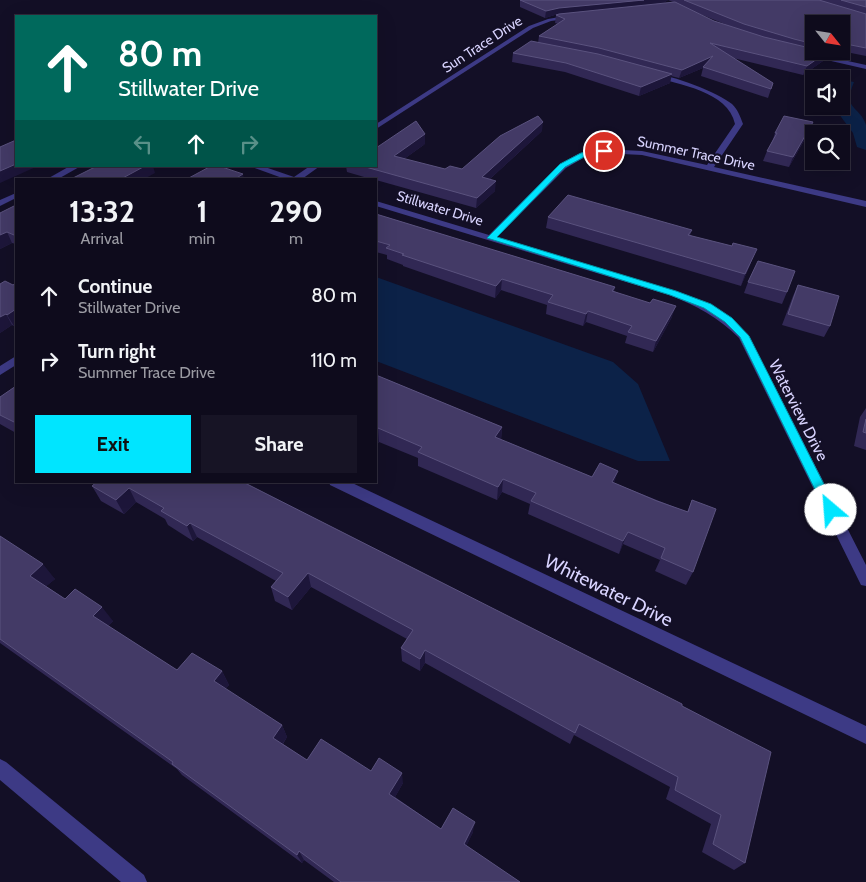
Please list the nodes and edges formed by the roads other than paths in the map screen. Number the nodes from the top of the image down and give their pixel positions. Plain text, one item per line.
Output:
1 (577, 16) edge
2 (508, 42) junction
3 (517, 44) dead end
4 (802, 53) edge
5 (866, 67) edge
6 (644, 72) edge
7 (377, 126) edge
8 (75, 167) edge
9 (256, 167) edge
10 (314, 167) edge
11 (710, 168) junction
12 (53, 178) edge
13 (292, 178) edge
14 (297, 178) edge
15 (15, 196) edge
16 (0, 203) edge
17 (377, 203) edge
18 (866, 204) edge
19 (491, 238) junction
20 (744, 336) joint
21 (15, 361) edge
22 (0, 371) edge
23 (339, 483) edge
24 (866, 580) edge
25 (866, 735) edge
26 (0, 768) edge
27 (137, 882) edge

1 - 2 street, Sun Trace Drive
2 - 3 street
2 - 7 street, Sun Trace Drive
4 - 5 street
6 - 11 street
8 - 12 street
9 - 13 street
10 - 14 street
11 - 18 street, Summer Trace Drive
11 - 19 street, Summer Trace Drive
15 - 16 street
17 - 19 street, Stillwater Drive
19 - 20 street, Stillwater Drive
20 - 24 street, Waterview Drive
21 - 22 street
23 - 25 street, Whitewater Drive
26 - 27 street

